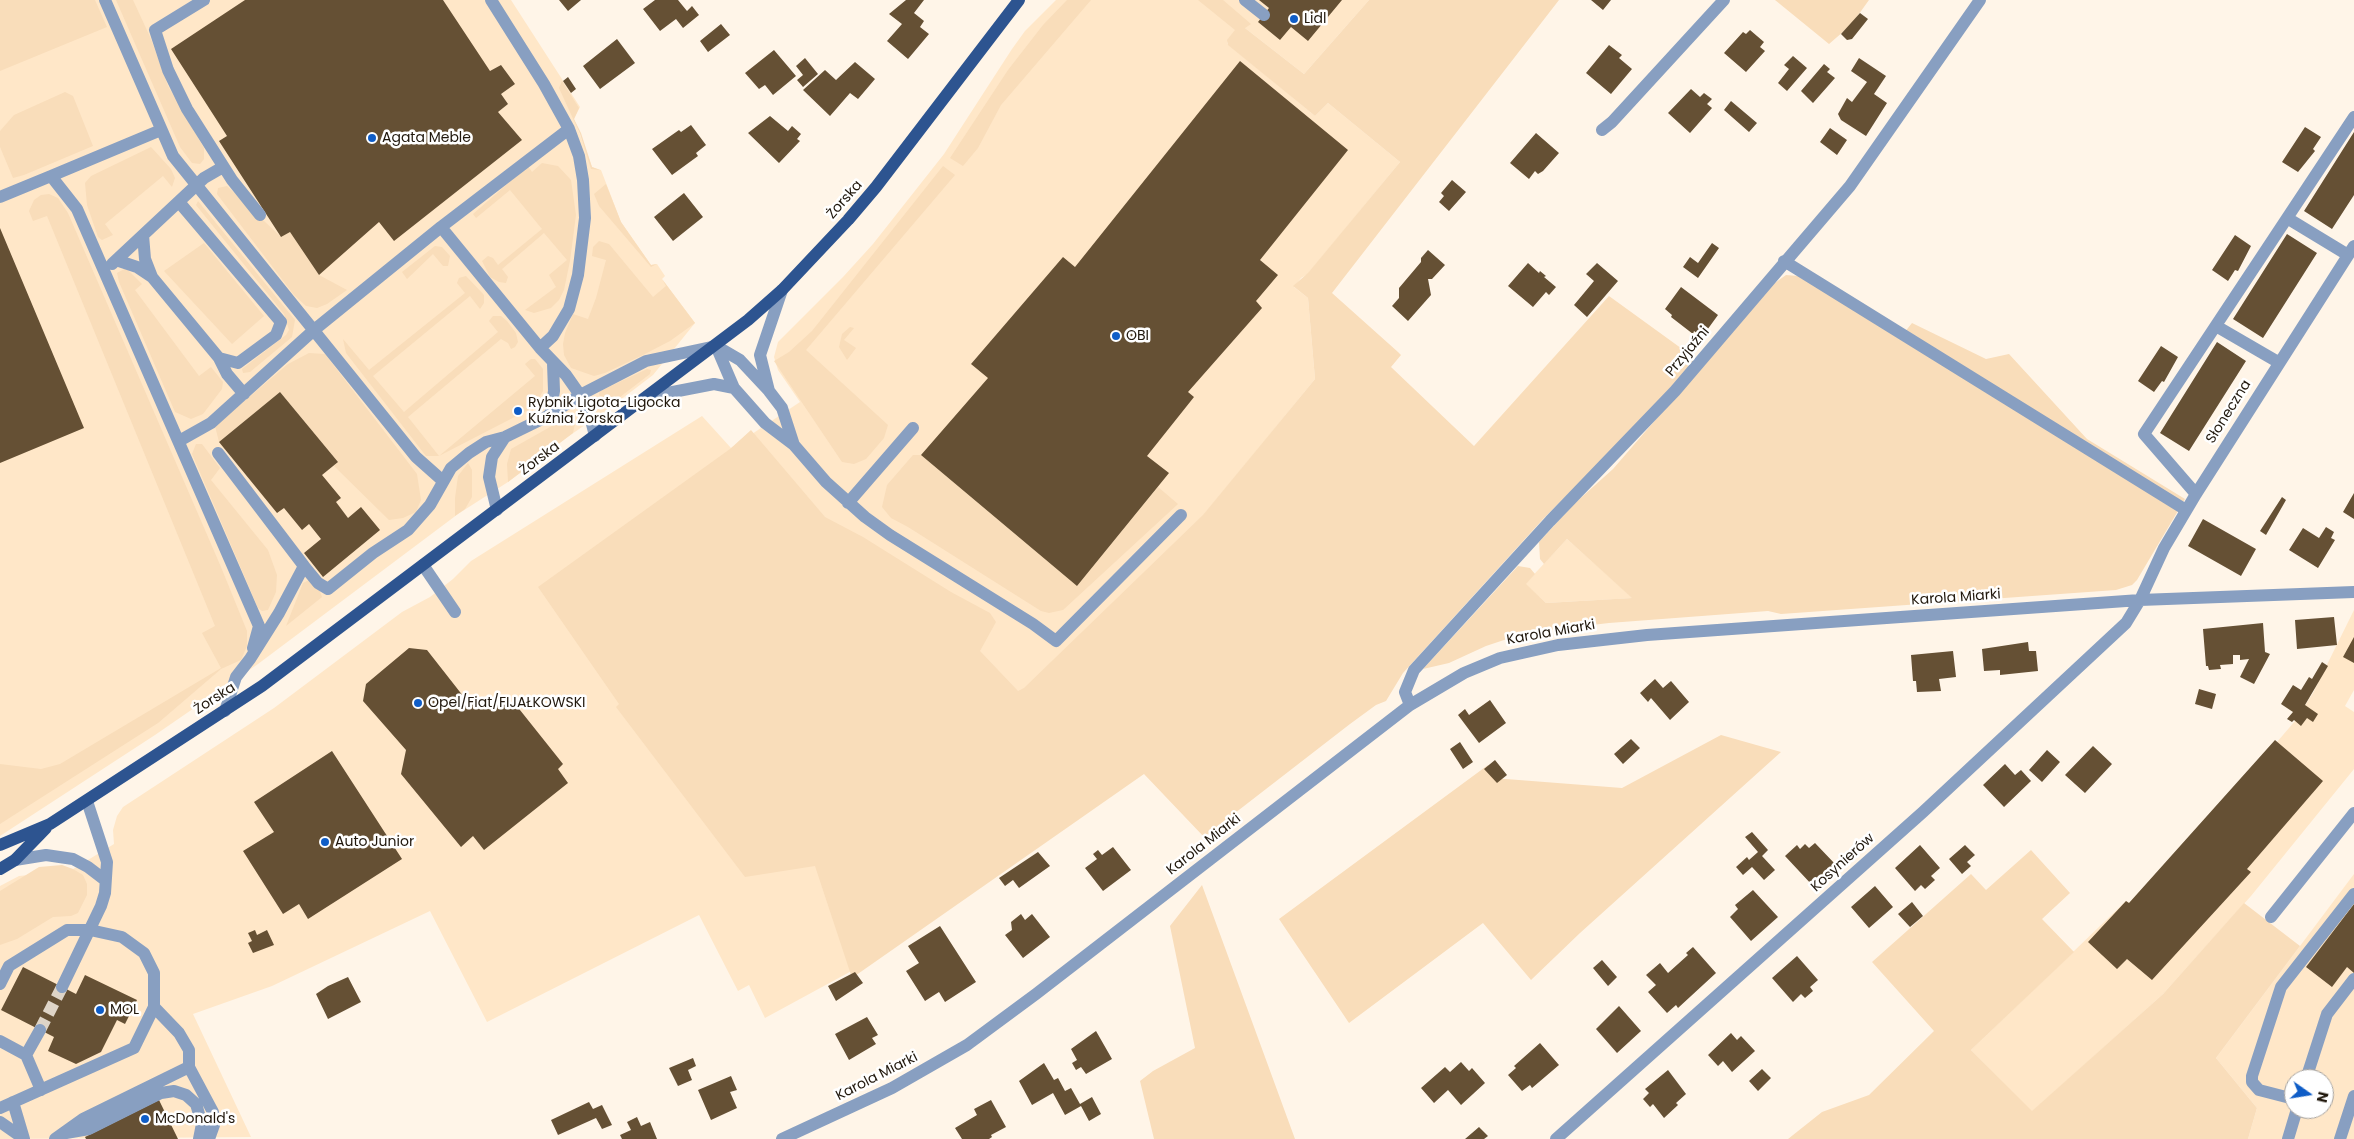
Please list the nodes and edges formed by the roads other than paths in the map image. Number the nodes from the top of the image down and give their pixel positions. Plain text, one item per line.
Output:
1 (106, 0) edge
2 (204, 0) edge
3 (491, 0) edge
4 (1020, 0) edge
5 (1245, 0) edge
6 (1724, 0) edge
7 (1980, 0) edge
8 (1264, 15) dead end
9 (2354, 117) edge
10 (569, 129) junction
11 (161, 130) junction
12 (1602, 130) dead end
13 (223, 167) junction
14 (51, 176) junction
15 (197, 185) junction
16 (0, 197) edge
17 (179, 202) junction
18 (260, 215) dead end
19 (2287, 218) junction
20 (441, 228) junction
21 (143, 235) junction
22 (2351, 250) edge
23 (116, 260) junction
24 (1784, 262) junction
25 (104, 271) junction
26 (152, 277) junction
27 (782, 290) junction
28 (2216, 326) junction
29 (314, 330) junction
30 (716, 346) junction
31 (540, 348) junction
32 (219, 358) junction
33 (2278, 362) junction
34 (553, 363) junction
35 (734, 388) junction
36 (769, 391) junction
37 (244, 394) junction
38 (580, 395) junction
39 (648, 397) junction
40 (550, 415) junction
41 (913, 428) dead end
42 (595, 436) junction
43 (505, 437) junction
44 (179, 441) junction
45 (794, 445) junction
46 (218, 453) dead end
47 (443, 481) junction
48 (2196, 494) junction
49 (848, 503) junction
50 (497, 510) junction
51 (2186, 510) junction
52 (1181, 515) dead end
53 (423, 565) junction
54 (304, 566) junction
55 (2354, 592) edge
56 (2140, 600) junction
57 (455, 612) dead end
58 (250, 659) junction
59 (1410, 705) junction
60 (225, 711) junction
61 (87, 801) junction
62 (2354, 813) edge
63 (50, 824) junction
64 (0, 845) edge
65 (15, 860) junction
66 (0, 869) edge
67 (104, 880) junction
68 (2354, 894) edge
69 (2271, 917) dead end
70 (90, 930) junction
71 (2354, 979) edge
72 (0, 984) edge
73 (62, 987) tunnel mouth
74 (154, 1006) junction
75 (40, 1030) tunnel mouth
76 (0, 1041) edge
77 (26, 1055) junction
78 (189, 1067) junction
79 (2309, 1069) edge
80 (41, 1090) junction
81 (2354, 1096) edge
82 (2284, 1097) edge
83 (13, 1102) junction
84 (0, 1108) edge
85 (2294, 1119) edge
86 (0, 1122) edge
87 (60, 1136) edge
88 (23, 1138) edge
89 (199, 1139) edge
90 (209, 1139) edge
91 (782, 1139) edge
92 (1556, 1139) edge
93 (2288, 1139) edge
94 (2340, 1139) edge

1 - 11 street
2 - 13 street
3 - 10 street
4 - 27 main road, Żorska
5 - 8 street
6 - 12 street
7 - 24 street, Przyjaźni
9 - 19 street
10 - 20 street
10 - 31 street
11 - 14 street
11 - 15 street
13 - 15 street
13 - 18 street
14 - 16 street
14 - 25 street
15 - 17 street
15 - 29 street
17 - 21 street
17 - 32 street
19 - 22 street
19 - 28 street
20 - 29 street
20 - 31 street
21 - 23 street
21 - 26 street
22 - 33 street, Słoneczna
23 - 25 street
23 - 26 street
24 - 51 street
24 - 59 street, Przyjaźni
25 - 44 street
26 - 32 street
27 - 30 main road, Żorska
27 - 36 street
28 - 33 street
28 - 48 street
29 - 37 street
29 - 47 street
30 - 35 street
30 - 36 street
30 - 38 street
30 - 39 main road, Żorska
31 - 34 street
32 - 37 street
33 - 48 street, Słoneczna
34 - 38 street
34 - 40 street
35 - 39 street
35 - 45 street
36 - 45 street
37 - 44 street
38 - 40 street
38 - 42 street
39 - 42 main road, Żorska
40 - 43 street
41 - 49 street
42 - 50 main road, Żorska
43 - 47 street
43 - 50 street
44 - 58 street
45 - 49 street
46 - 54 street
47 - 54 street
48 - 51 street, Słoneczna
49 - 52 street
50 - 53 main road, Żorska
51 - 56 street, Słoneczna
53 - 57 street
53 - 60 main road, Żorska
54 - 58 street
55 - 56 street, Karola Miarki
56 - 59 street, Karola Miarki
56 - 92 street, Kosynierów
58 - 60 street
59 - 91 street, Karola Miarki
60 - 61 main road, Żorska
61 - 63 main road, Żorska
61 - 67 street
62 - 69 street
63 - 64 main road, Żorska
63 - 65 main road, Żorska
65 - 66 main road, Żorska
65 - 67 street
67 - 70 street
68 - 82 street
70 - 72 street
70 - 73 street
70 - 74 street
71 - 79 street
74 - 78 street
74 - 80 street
75 - 77 street
76 - 77 street
77 - 80 street
78 - 87 street
78 - 90 street
80 - 83 street
81 - 94 street
83 - 84 street
83 - 88 street
85 - 93 street
86 - 88 street
87 - 89 street

